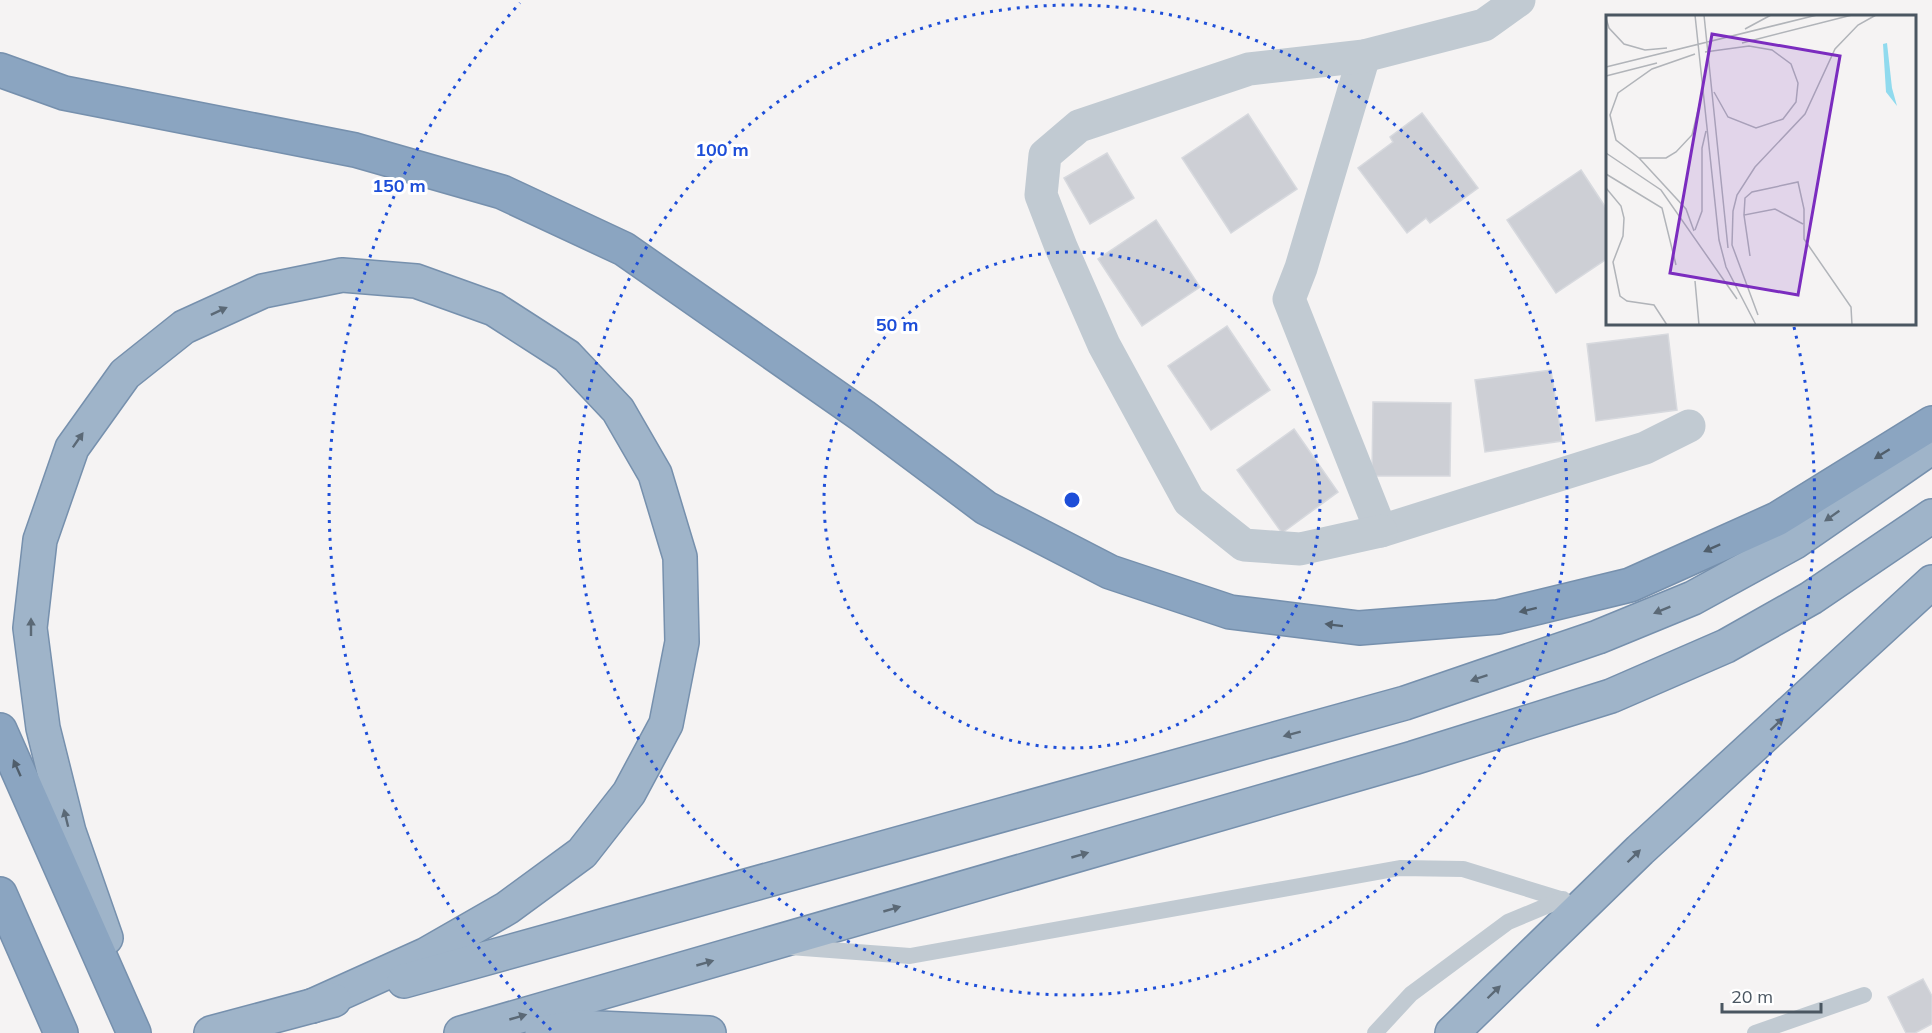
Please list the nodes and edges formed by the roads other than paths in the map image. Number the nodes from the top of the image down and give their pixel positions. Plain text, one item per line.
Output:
1 (1519, 0) edge
2 (1364, 56) junction
3 (0, 70) edge
4 (1932, 423) edge
5 (1689, 426) dead end
6 (1932, 447) edge
7 (1932, 516) edge
8 (1381, 531) junction
9 (1932, 582) edge
10 (0, 730) edge
11 (0, 894) edge
12 (1574, 900) junction
13 (0, 922) edge
14 (764, 946) junction
15 (1864, 995) dead end
16 (299, 1009) junction
17 (57, 1033) edge
18 (62, 1033) edge
19 (136, 1033) edge
20 (211, 1033) edge
21 (461, 1033) edge
22 (542, 1033) edge
23 (709, 1033) edge
24 (1375, 1033) edge
25 (1452, 1033) edge
26 (1755, 1033) edge

1 - 2 street
2 - 8 street
2 - 8 street
4 -> 3 highway
5 - 8 street
6 -> 16 highway
14 -> 7 highway
12 -> 9 highway
19 -> 10 highway
11 - 18 highway
12 - 14 lane
12 - 24 lane
25 -> 12 highway
13 - 17 highway
21 -> 14 highway
15 - 26 lane
19 -> 16 highway
16 - 20 highway
22 - 23 highway

